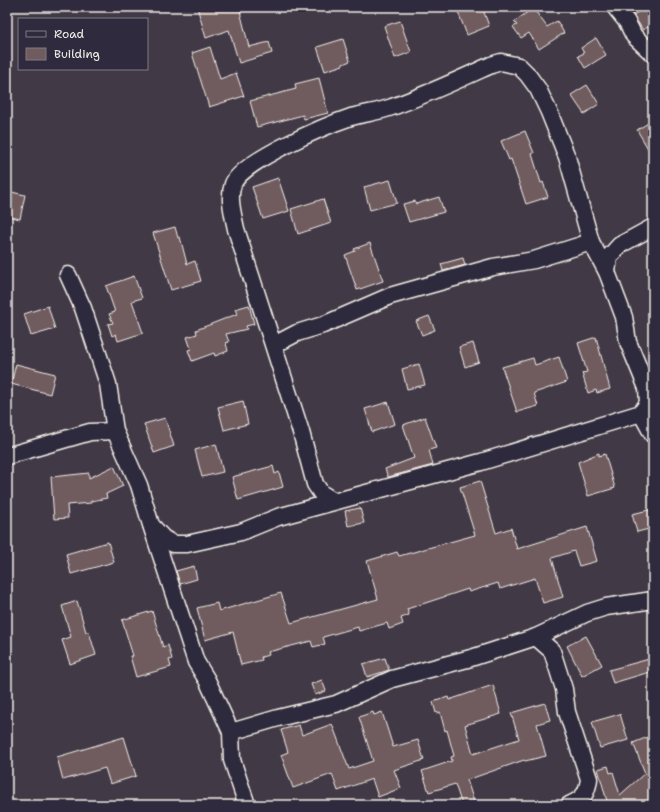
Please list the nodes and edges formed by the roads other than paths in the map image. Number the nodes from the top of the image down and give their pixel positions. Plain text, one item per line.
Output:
1 (615, 7) edge
2 (653, 54) edge
3 (653, 227) edge
4 (591, 242) junction
5 (607, 272) junction
6 (68, 275) dead end
7 (274, 345) junction
8 (641, 413) junction
9 (115, 431) junction
10 (653, 435) edge
11 (7, 456) edge
12 (334, 501) junction
13 (151, 525) junction
14 (653, 600) edge
15 (536, 637) junction
16 (231, 732) junction
17 (247, 805) edge
18 (569, 805) edge

1 - 2 street
3 - 5 street
4 - 5 street
4 - 7 street
4 - 7 street
5 - 8 street
6 - 9 street
7 - 12 street
8 - 10 street
8 - 12 street
9 - 11 street
9 - 13 street
12 - 13 street
13 - 16 street
14 - 15 street
15 - 16 street
15 - 18 street
16 - 17 street

